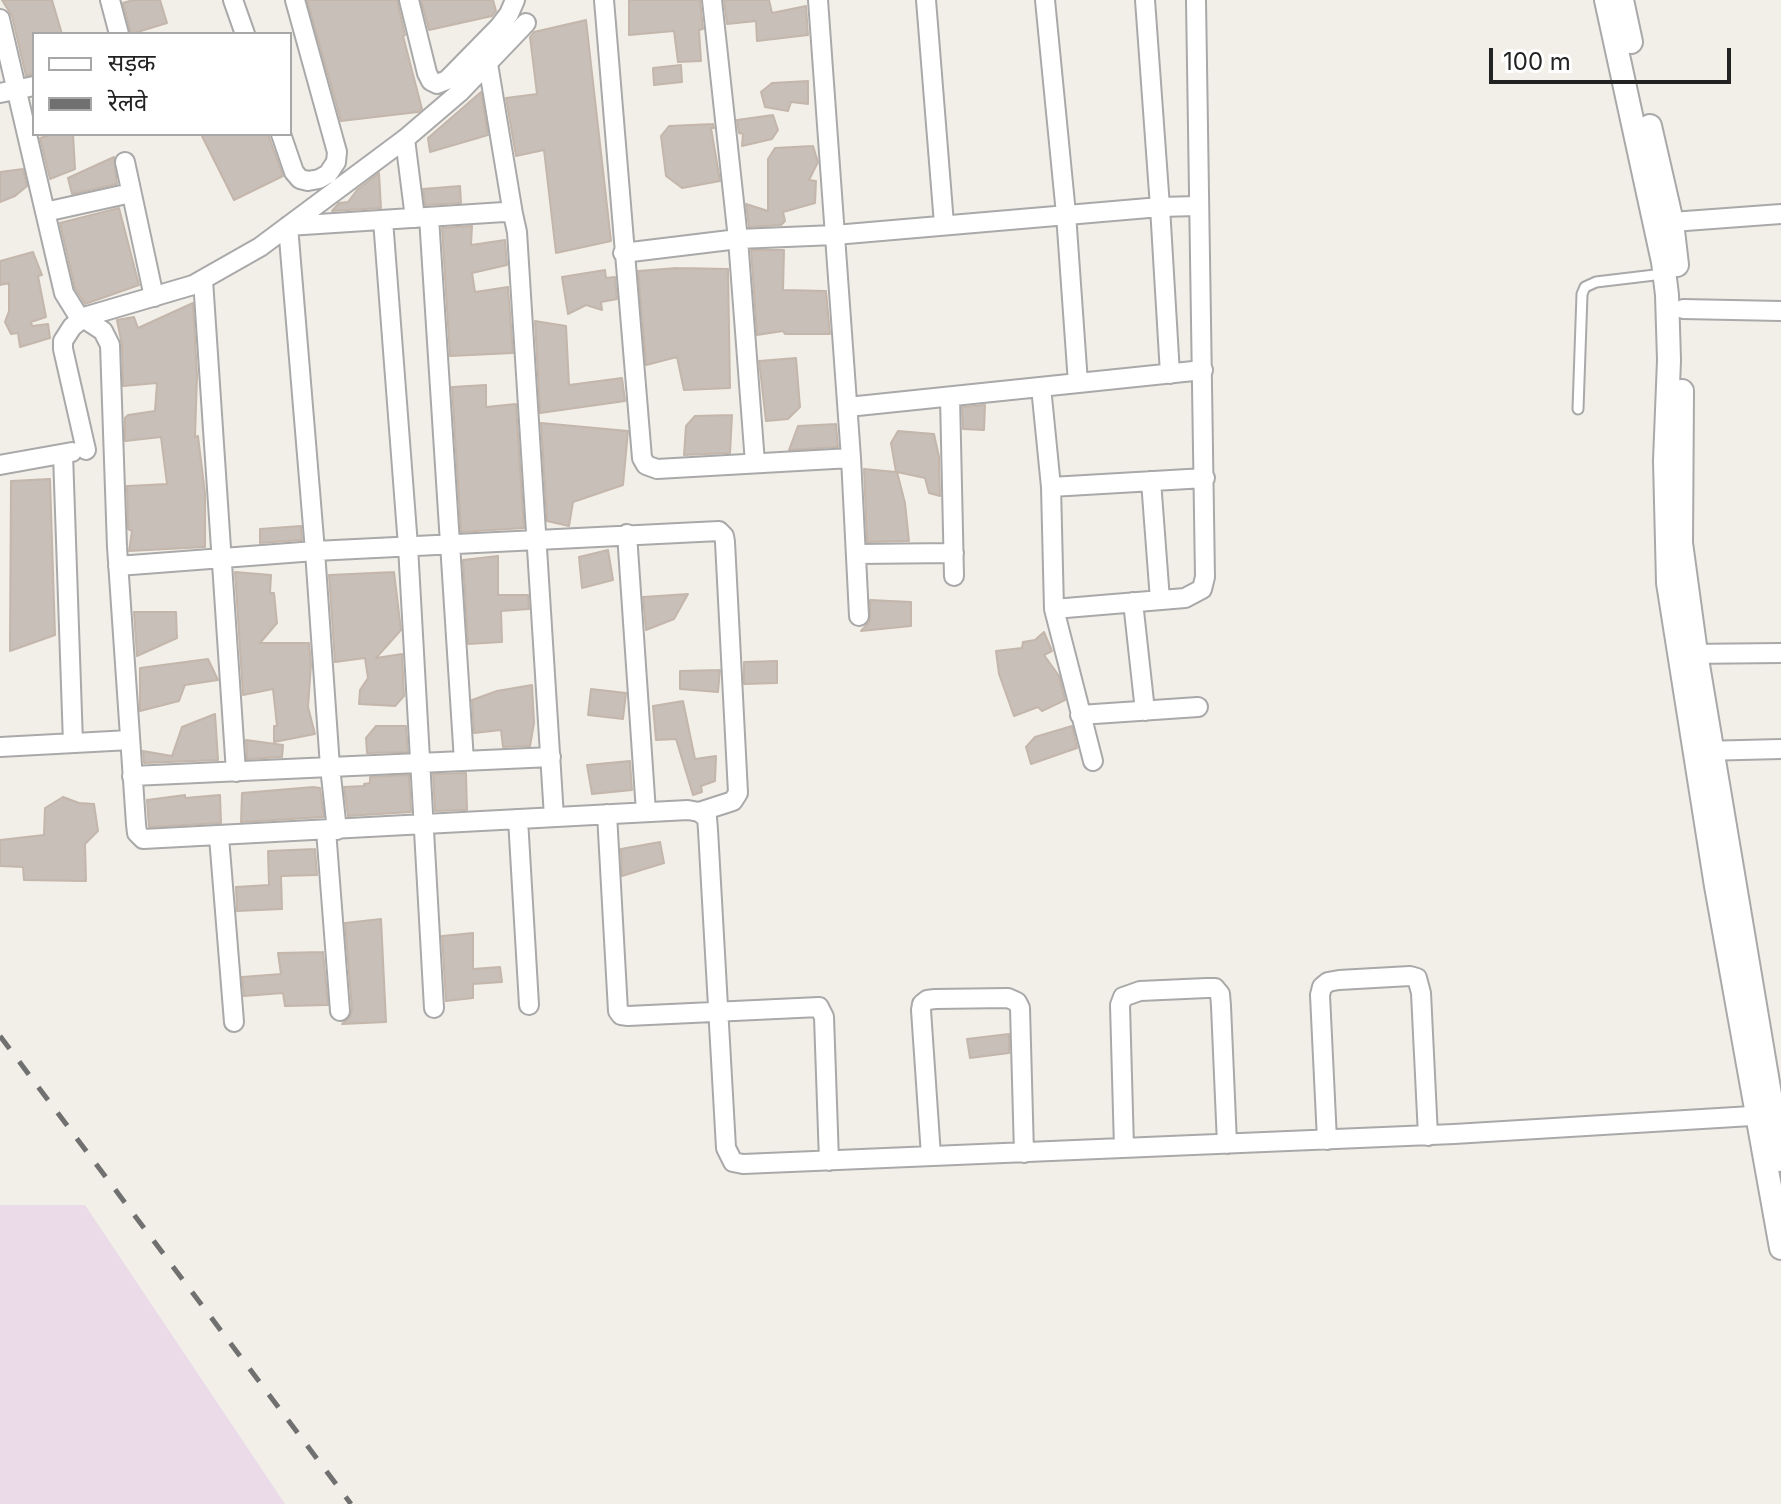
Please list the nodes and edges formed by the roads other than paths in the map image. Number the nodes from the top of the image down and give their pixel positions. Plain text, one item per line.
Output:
1 (110, 0) edge
2 (233, 0) edge
3 (295, 0) edge
4 (409, 0) edge
5 (515, 0) edge
6 (604, 0) edge
7 (712, 0) edge
8 (818, 0) edge
9 (926, 0) edge
10 (1045, 0) edge
11 (1145, 0) edge
12 (1196, 0) edge
13 (1606, 0) edge
14 (1622, 0) edge
15 (0, 19) edge
16 (526, 23) dead end
17 (118, 32) edge
18 (244, 32) edge
19 (488, 64) junction
20 (17, 89) edge
21 (282, 136) edge
22 (405, 139) junction
23 (125, 162) dead end
24 (131, 193) junction
25 (1197, 206) junction
26 (1160, 207) junction
27 (45, 212) junction
28 (513, 214) junction
29 (1066, 214) junction
30 (1781, 214) edge
31 (422, 218) junction
32 (383, 220) junction
33 (1672, 222) junction
34 (944, 224) junction
35 (288, 226) junction
36 (835, 235) junction
37 (738, 239) junction
38 (623, 253) junction
39 (1672, 274) junction
40 (203, 280) junction
41 (154, 297) junction
42 (1683, 309) junction
43 (1781, 311) edge
44 (84, 317) junction
45 (1203, 370) junction
46 (1170, 374) junction
47 (1078, 383) junction
48 (1041, 387) junction
49 (950, 397) junction
50 (848, 407) junction
51 (1578, 409) dead end
52 (113, 445) junction
53 (86, 450) junction
54 (63, 454) junction
55 (851, 458) junction
56 (755, 463) junction
57 (0, 465) edge
58 (1205, 478) junction
59 (1151, 481) junction
60 (1051, 487) junction
61 (627, 534) junction
62 (538, 539) junction
63 (452, 544) junction
64 (408, 546) junction
65 (315, 551) junction
66 (954, 553) junction
67 (856, 554) junction
68 (221, 558) junction
69 (118, 566) junction
70 (954, 576) dead end
71 (1160, 600) junction
72 (1133, 602) junction
73 (1054, 609) junction
74 (859, 616) dead end
75 (1781, 653) edge
76 (1687, 654) junction
77 (1198, 707) dead end
78 (1145, 711) junction
79 (1080, 715) junction
80 (130, 740) junction
81 (73, 743) junction
82 (0, 747) edge
83 (1781, 749) edge
84 (1704, 751) junction
85 (551, 757) junction
86 (464, 761) junction
87 (1093, 761) dead end
88 (421, 763) junction
89 (330, 767) junction
90 (236, 772) junction
91 (132, 776) junction
92 (646, 812) junction
93 (699, 812) junction
94 (607, 814) junction
95 (554, 817) junction
96 (518, 819) junction
97 (425, 825) junction
98 (332, 830) junction
99 (219, 837) junction
100 (529, 1005) dead end
101 (434, 1008) dead end
102 (718, 1010) junction
103 (340, 1011) dead end
104 (234, 1022) dead end
105 (1765, 1116) junction
106 (1428, 1136) junction
107 (1327, 1140) junction
108 (1227, 1144) junction
109 (1124, 1148) junction
110 (1024, 1153) junction
111 (931, 1156) junction
112 (1781, 1160) edge
113 (829, 1161) junction
114 (1781, 1248) edge

1 - 17 street
2 - 18 street
3 - 21 street
4 - 5 street
6 - 38 street
7 - 37 street
8 - 36 street
9 - 34 street
10 - 29 street
11 - 26 street
12 - 25 street
13 - 39 street
14 - 33 street
15 - 20 street
16 - 19 street
19 - 22 street
19 - 28 street
20 - 27 street
22 - 31 street
22 - 35 street
23 - 24 street
24 - 27 street
24 - 41 street
25 - 26 street
25 - 45 street
26 - 29 street
26 - 46 street
27 - 44 street
28 - 31 street
28 - 62 street
29 - 34 street
29 - 47 street
30 - 33 street
31 - 32 street
31 - 63 street
32 - 35 street
32 - 64 street
33 - 39 street
34 - 36 street
35 - 40 street
35 - 65 street
36 - 37 street
36 - 50 street
37 - 38 street
37 - 56 street
38 - 56 street
39 - 42 street
39 - 51 lane
39 - 76 street
40 - 41 street
40 - 68 street
41 - 44 street
42 - 43 street
42 - 76 street
44 - 52 street
44 - 53 street
45 - 46 street
45 - 58 street
46 - 47 street
47 - 48 street
48 - 49 street
48 - 60 street
49 - 50 street
49 - 66 street
50 - 55 street
52 - 53 street
52 - 69 street
53 - 54 street
54 - 57 street
54 - 81 street
55 - 56 street
55 - 67 street
58 - 59 street
58 - 71 street
59 - 60 street
59 - 71 street
60 - 73 street
61 - 62 street
61 - 92 street
61 - 93 street
62 - 63 street
62 - 85 street
63 - 64 street
63 - 86 street
64 - 65 street
64 - 88 street
65 - 68 street
65 - 89 street
66 - 67 street
66 - 70 street
67 - 74 street
68 - 69 street
68 - 90 street
69 - 80 street
71 - 72 street
72 - 73 street
72 - 78 street
73 - 79 street
75 - 76 street
76 - 84 street
77 - 78 street
78 - 79 street
79 - 87 street
80 - 81 street
80 - 91 street
81 - 82 street
83 - 84 street
84 - 105 street
85 - 86 street
85 - 95 street
86 - 88 street
88 - 89 street
88 - 97 street
89 - 90 street
89 - 98 street
90 - 91 street
91 - 99 street
92 - 93 street
92 - 94 street
93 - 102 street
94 - 95 street
94 - 102 street
95 - 96 street
96 - 97 street
96 - 100 street
97 - 98 street
97 - 101 street
98 - 99 street
98 - 103 street
99 - 104 street
102 - 113 street
102 - 113 street
105 - 106 street
105 - 112 street
105 - 114 street
106 - 107 street
106 - 107 street
107 - 108 street
108 - 109 street
108 - 109 street
109 - 110 street
110 - 111 street
110 - 111 street
111 - 113 street

